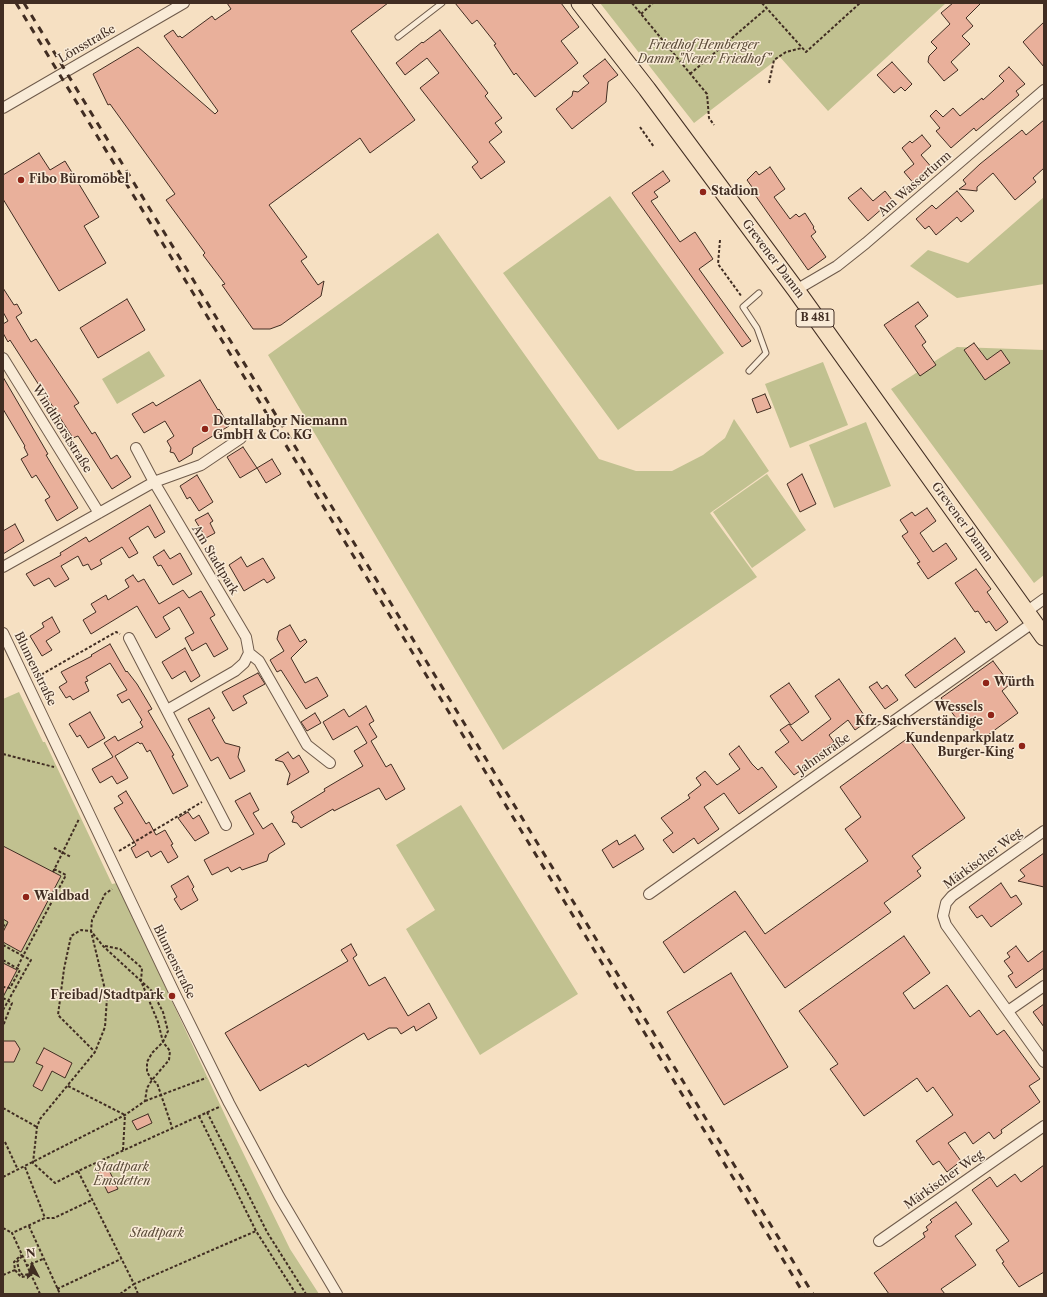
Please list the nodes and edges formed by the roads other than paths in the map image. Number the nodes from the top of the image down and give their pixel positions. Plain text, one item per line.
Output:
1 (184, 3) edge
2 (442, 3) edge
3 (580, 3) edge
4 (398, 37) dead end
5 (1044, 90) edge
6 (3, 108) edge
7 (796, 290) junction
8 (760, 293) dead end
9 (3, 358) edge
10 (749, 371) dead end
11 (242, 438) dead end
12 (136, 448) dead end
13 (154, 482) junction
14 (99, 513) junction
15 (3, 567) edge
16 (1044, 599) edge
17 (1030, 617) junction
18 (3, 633) edge
19 (1044, 637) edge
20 (129, 638) road end
21 (249, 653) junction
22 (167, 710) junction
23 (330, 763) dead end
24 (226, 825) dead end
25 (1044, 831) edge
26 (649, 894) dead end
27 (1044, 986) edge
28 (1008, 1011) junction
29 (1044, 1062) edge
30 (1044, 1126) edge
31 (879, 1241) dead end
32 (337, 1294) edge

1 - 6 street, Lönsstraße
2 - 4 lane
3 - 7 main road, Grevener Damm / B 481
5 - 7 street, Am Wasserturm
7 - 17 main road, Grevener Damm / B 481
8 - 10 lane
9 - 14 street, Windthorststraße
11 - 13 street
12 - 13 street, Am Stadtpark
13 - 14 street
13 - 21 street, Am Stadtpark
14 - 15 street
16 - 17 street, Jahnstraße
17 - 19 main road, Grevener Damm / B 481
17 - 26 street, Jahnstraße
18 - 32 street, Blumenstraße
20 - 22 street
21 - 22 street
21 - 23 street, Am Stadtpark
22 - 24 street
25 - 28 street, Märkischer Weg
27 - 28 street
28 - 29 street, Märkischer Weg
30 - 31 street, Märkischer Weg

